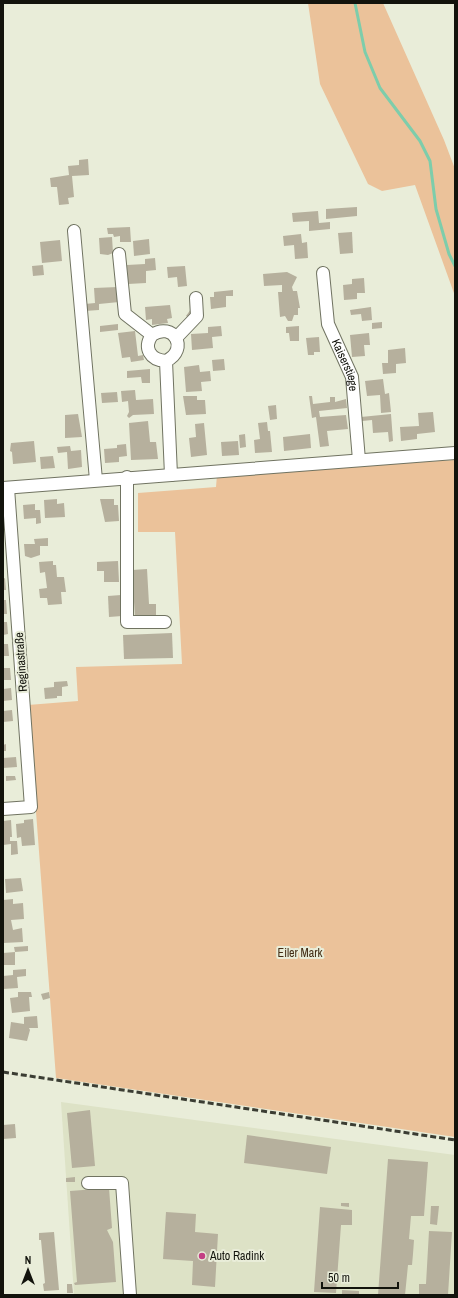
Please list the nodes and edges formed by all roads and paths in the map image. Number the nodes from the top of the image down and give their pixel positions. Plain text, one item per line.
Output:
1 (74, 231) dead end
2 (120, 254) dead end
3 (323, 272) dead end
4 (196, 298) dead end
5 (152, 335) junction
6 (176, 338) junction
7 (166, 361) junction
8 (455, 453) edge
9 (359, 460) junction
10 (171, 475) junction
11 (127, 477) junction
12 (96, 480) junction
13 (6, 488) edge
14 (166, 622) dead end
15 (3, 810) edge
16 (88, 1183) dead end
17 (130, 1295) edge

1 - 12 street
2 - 5 street
3 - 9 street, Kaiserstiege
4 - 6 street
5 - 6 street
5 - 7 street
6 - 7 street
7 - 10 street
8 - 9 street
9 - 10 street
10 - 11 street
11 - 12 street
11 - 14 street
12 - 13 street
13 - 15 street, Reginastraße
16 - 17 street

